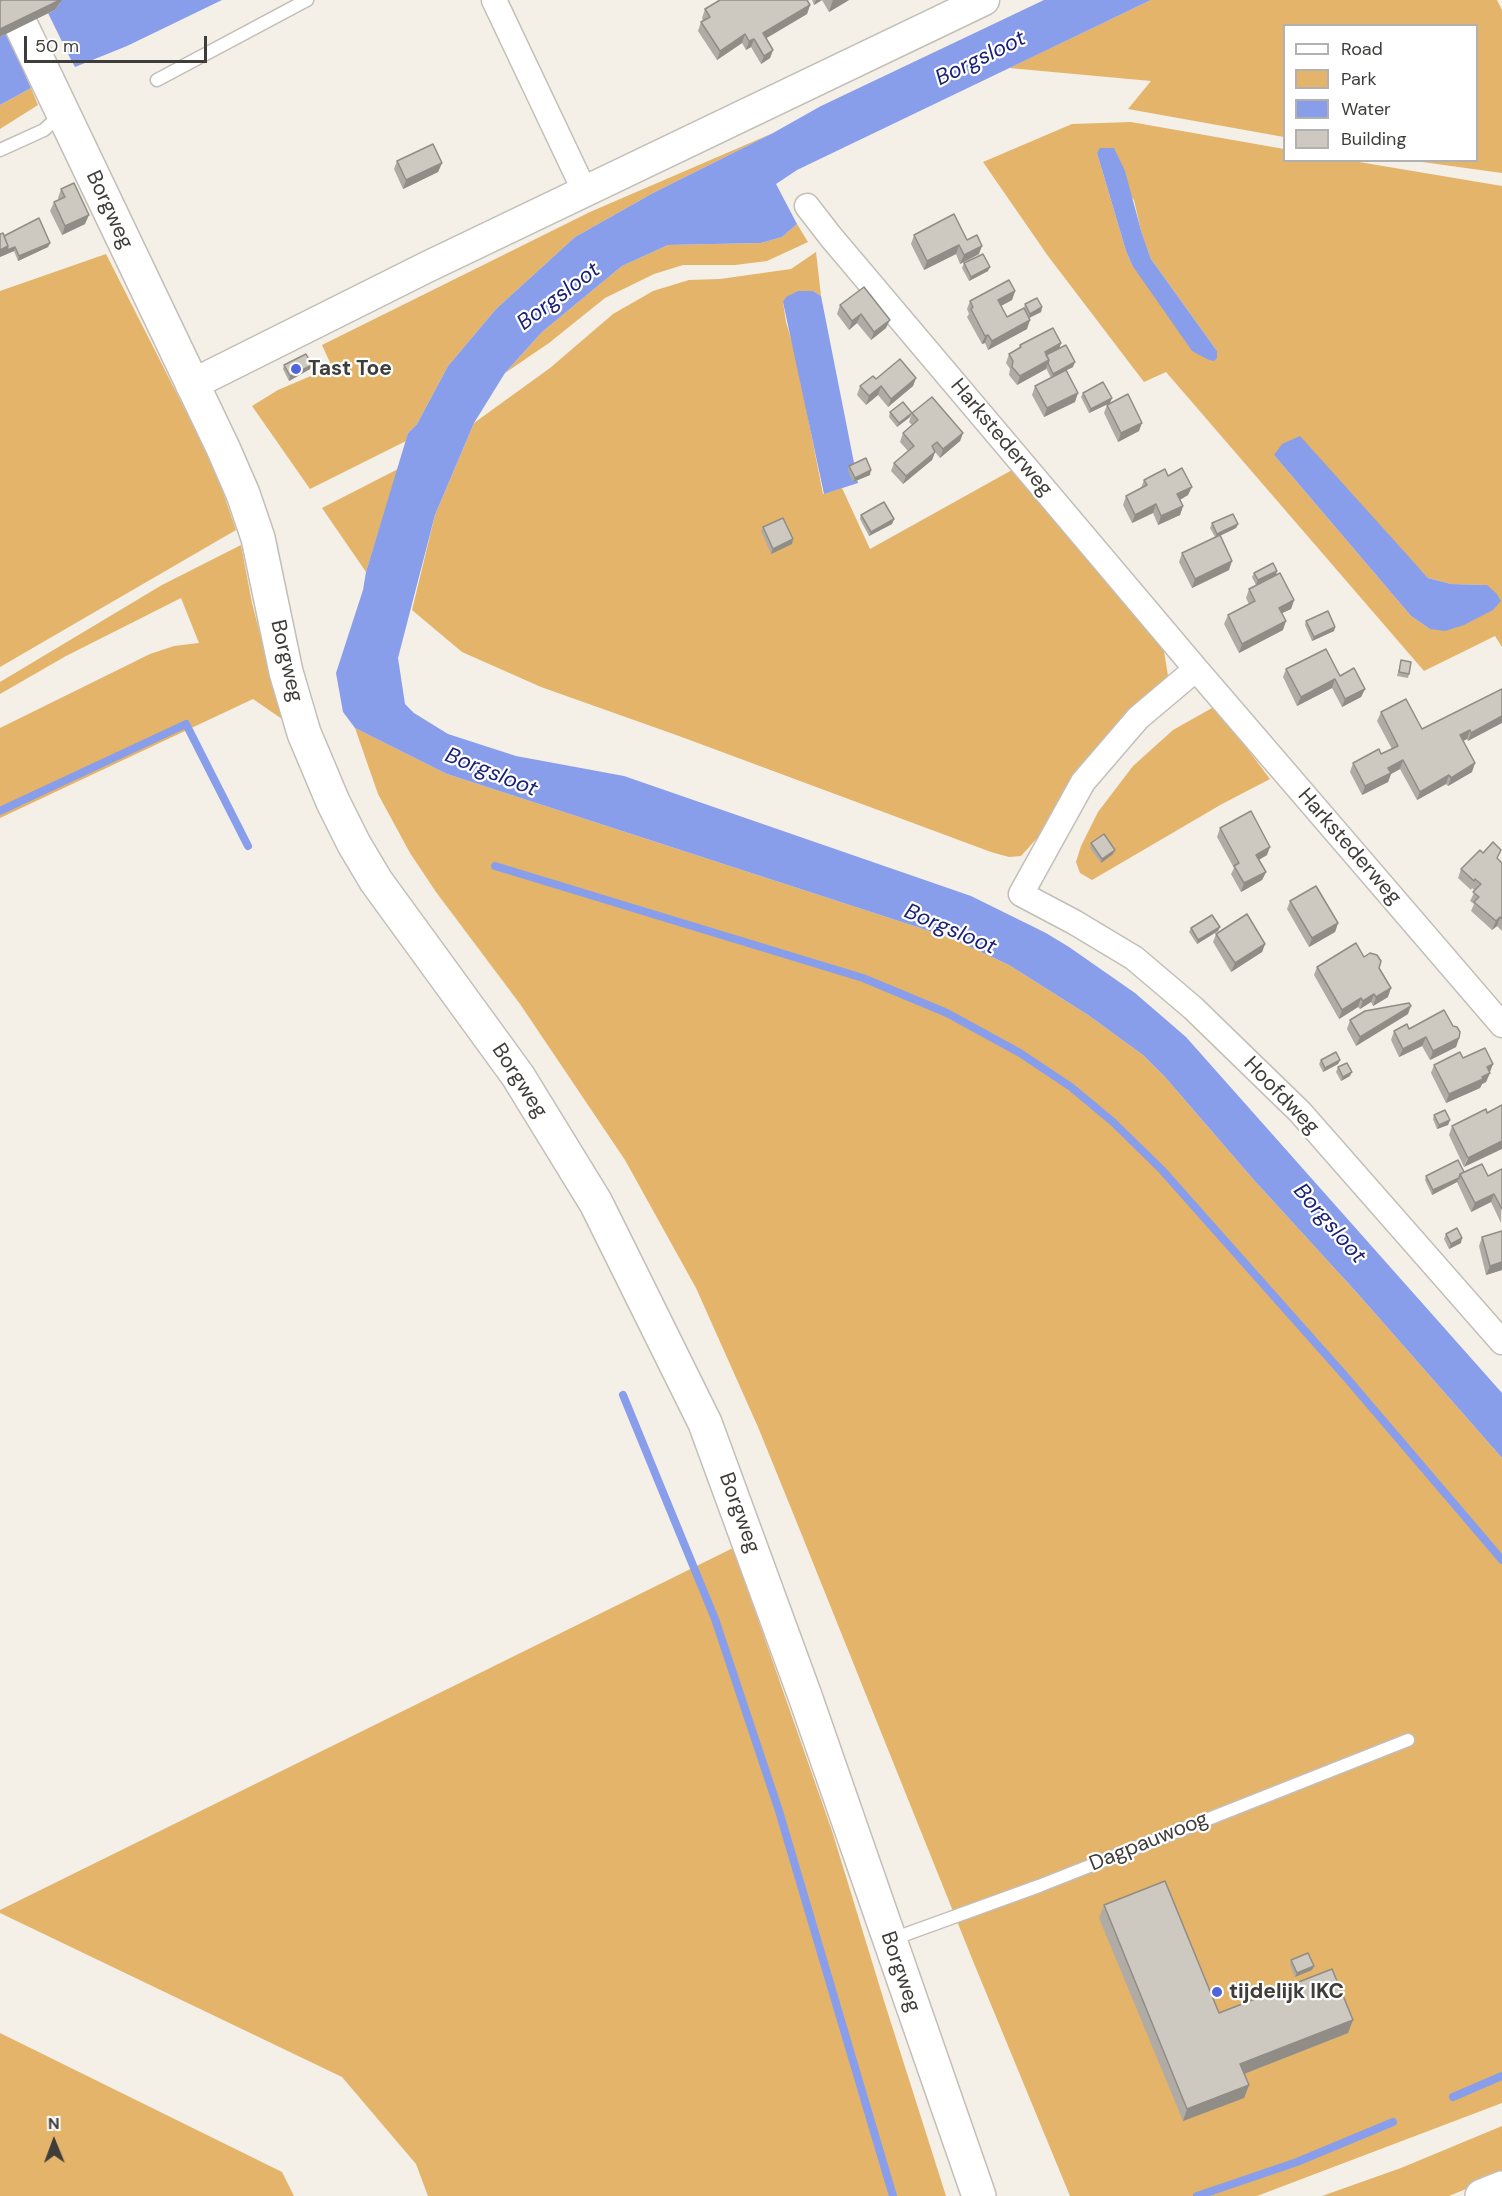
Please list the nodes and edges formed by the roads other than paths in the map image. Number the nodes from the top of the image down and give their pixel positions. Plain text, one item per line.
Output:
1 (9, 0) edge
2 (307, 0) edge
3 (494, 0) edge
4 (984, 0) edge
5 (157, 80) dead end
6 (58, 103) junction
7 (0, 150) edge
8 (585, 192) junction
9 (807, 206) dead end
10 (191, 385) junction
11 (1196, 669) junction
12 (1502, 1025) edge
13 (1502, 1342) edge
14 (1408, 1740) dead end
15 (889, 1940) junction
16 (1502, 2188) edge
17 (977, 2195) edge
18 (1482, 2196) edge

1 - 6 main road, Borgweg
2 - 5 lane
3 - 8 street
4 - 8 street
6 - 7 lane
6 - 10 main road, Borgweg
8 - 10 street
9 - 11 street, Harkstederweg
10 - 15 main road, Borgweg
11 - 12 street, Harkstederweg
11 - 13 street, Hoofdweg
14 - 15 lane, Dagpauwoog
15 - 17 main road, Borgweg
16 - 18 main road

